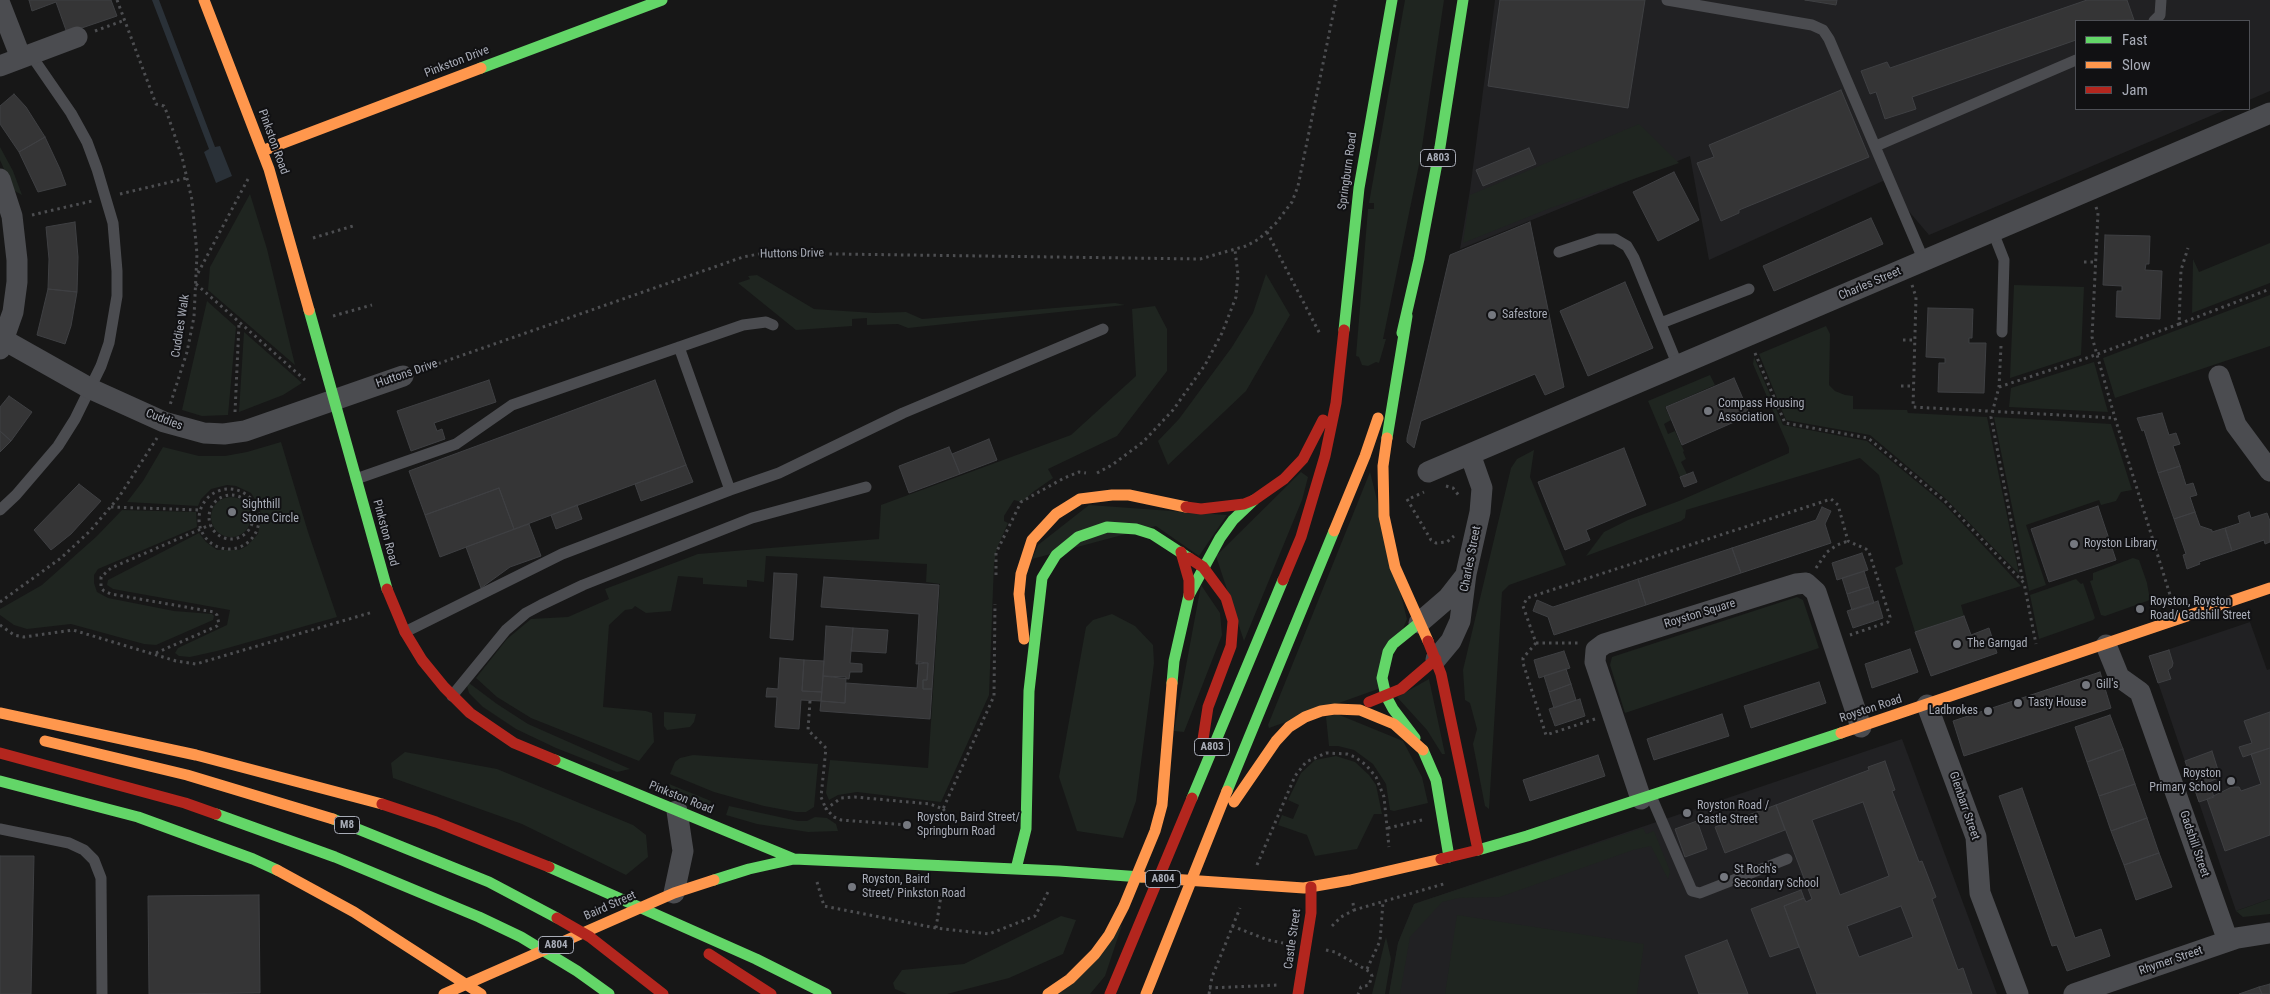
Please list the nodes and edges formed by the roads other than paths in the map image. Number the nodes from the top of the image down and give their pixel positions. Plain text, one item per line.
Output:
1 (204, 0) edge
2 (662, 0) edge
3 (1392, 0) edge
4 (1463, 0) edge
5 (1667, 0) edge
6 (2161, 0) edge
7 (0, 4) edge
8 (2155, 20) edge
9 (78, 37) road end
10 (26, 56) junction
11 (2075, 60) edge
12 (0, 66) edge
13 (2270, 113) edge
14 (1876, 146) junction
15 (262, 151) junction
16 (0, 179) edge
17 (1993, 232) junction
18 (1559, 252) dead end
19 (1915, 265) junction
20 (1749, 289) dead end
21 (1407, 316) junction
22 (1661, 323) junction
23 (773, 326) dead end
24 (1103, 329) dead end
25 (2002, 332) road end
26 (1, 342) edge
27 (679, 347) junction
28 (1342, 348) junction
29 (1678, 366) junction
30 (403, 376) road end
31 (2219, 376) dead end
32 (91, 389) junction
33 (335, 399) junction
34 (1470, 454) junction
35 (2266, 460) edge
36 (356, 480) junction
37 (1427, 481) road end
38 (866, 487) dead end
39 (730, 490) junction
40 (1254, 500) junction
41 (0, 510) edge
42 (1181, 552) junction
43 (1203, 567) junction
44 (1466, 574) junction
45 (2270, 588) edge
46 (1189, 595) junction
47 (1419, 623) junction
48 (405, 632) junction
49 (2106, 644) junction
50 (1436, 659) junction
51 (1029, 690) junction
52 (452, 696) junction
53 (1386, 696) junction
54 (1927, 705) junction
55 (1346, 709) junction
56 (0, 713) edge
57 (1861, 727) junction
58 (38, 739) dead end
59 (1423, 750) junction
60 (0, 753) edge
61 (0, 781) edge
62 (1195, 788) junction
63 (1646, 797) junction
64 (677, 810) junction
65 (0, 829) edge
66 (1204, 846) junction
67 (1478, 850) junction
68 (1449, 857) junction
69 (794, 859) junction
70 (1787, 859) dead end
71 (1016, 869) junction
72 (580, 881) junction
73 (1311, 887) junction
74 (671, 894) junction
75 (2270, 934) edge
76 (2228, 941) junction
77 (1299, 988) edge
78 (102, 994) edge
79 (444, 994) edge
80 (481, 994) edge
81 (609, 994) edge
82 (663, 994) edge
83 (771, 994) edge
84 (826, 994) edge
85 (1048, 994) edge
86 (1110, 994) edge
87 (1146, 994) edge
88 (2018, 994) edge
89 (2074, 994) edge

1 - 15 main road, Pinkston Road
2 - 15 main road, Pinkston Drive
3 - 28 main road, Springburn Road / A803
4 - 21 main road, A803
5 - 14 lane
6 - 8 lane
7 - 10 street
9 - 10 street
10 - 12 street
10 - 32 lane
11 - 14 lane
13 - 17 street, Charles Street
14 - 19 lane
15 - 33 main road, Pinkston Road
16 - 26 street
17 - 19 street, Charles Street
17 - 25 lane
18 - 22 lane
19 - 29 street, Charles Street
20 - 22 lane
21 - 47 main road
21 - 66 main road, A803
22 - 29 lane
23 - 27 lane
24 - 39 lane
26 - 32 street, Cuddies
27 - 36 lane
27 - 39 lane
28 - 40 main road, A803
28 - 62 main road, A803
29 - 34 street, Charles Street
30 - 33 street, Huttons Drive
31 - 35 street
32 - 33 street, Cuddies
32 - 41 lane
33 - 36 main road, Pinkston Road
34 - 37 street, Charles Street
34 - 44 street, Charles Street
36 - 48 main road, Pinkston Road
38 - 52 lane
39 - 48 lane
40 - 43 main road
40 - 51 main road, A803
42 - 43 main road
42 - 46 main road
42 - 51 main road
43 - 46 main road
43 - 62 main road
44 - 47 street
44 - 50 street, Charles Street
45 - 49 main road, Royston Road
46 - 85 main road
47 - 50 main road
47 - 53 main road
48 - 52 main road, Pinkston Road
49 - 54 main road, Royston Road
49 - 76 street, Gadshill Street
50 - 53 main road
50 - 67 main road
51 - 71 main road, A803
52 - 64 main road, Pinkston Road
53 - 55 main road
53 - 59 main road
54 - 57 main road, Royston Road
54 - 88 street, Glenbarr Street
55 - 59 main road
55 - 66 main road
56 - 72 main road, M8
57 - 63 main road, Royston Road
57 - 63 street, Royston Square
58 - 82 main road, M8
59 - 68 main road
60 - 81 main road
61 - 80 main road
62 - 86 main road, A803
63 - 67 main road, Royston Road
63 - 70 lane
64 - 69 main road, Pinkston Road
64 - 74 street
65 - 78 lane
66 - 87 main road, A803
67 - 68 main road, Royston Road
68 - 73 main road, A804
69 - 71 main road, A804
69 - 74 main road, Baird Street / A804
71 - 73 main road, A804
72 - 83 main road, M8
72 - 84 main road, M8
73 - 77 main road, Castle Street
74 - 79 main road, Baird Street / A804
75 - 76 street, Rhymer Street
76 - 89 street, Rhymer Street

